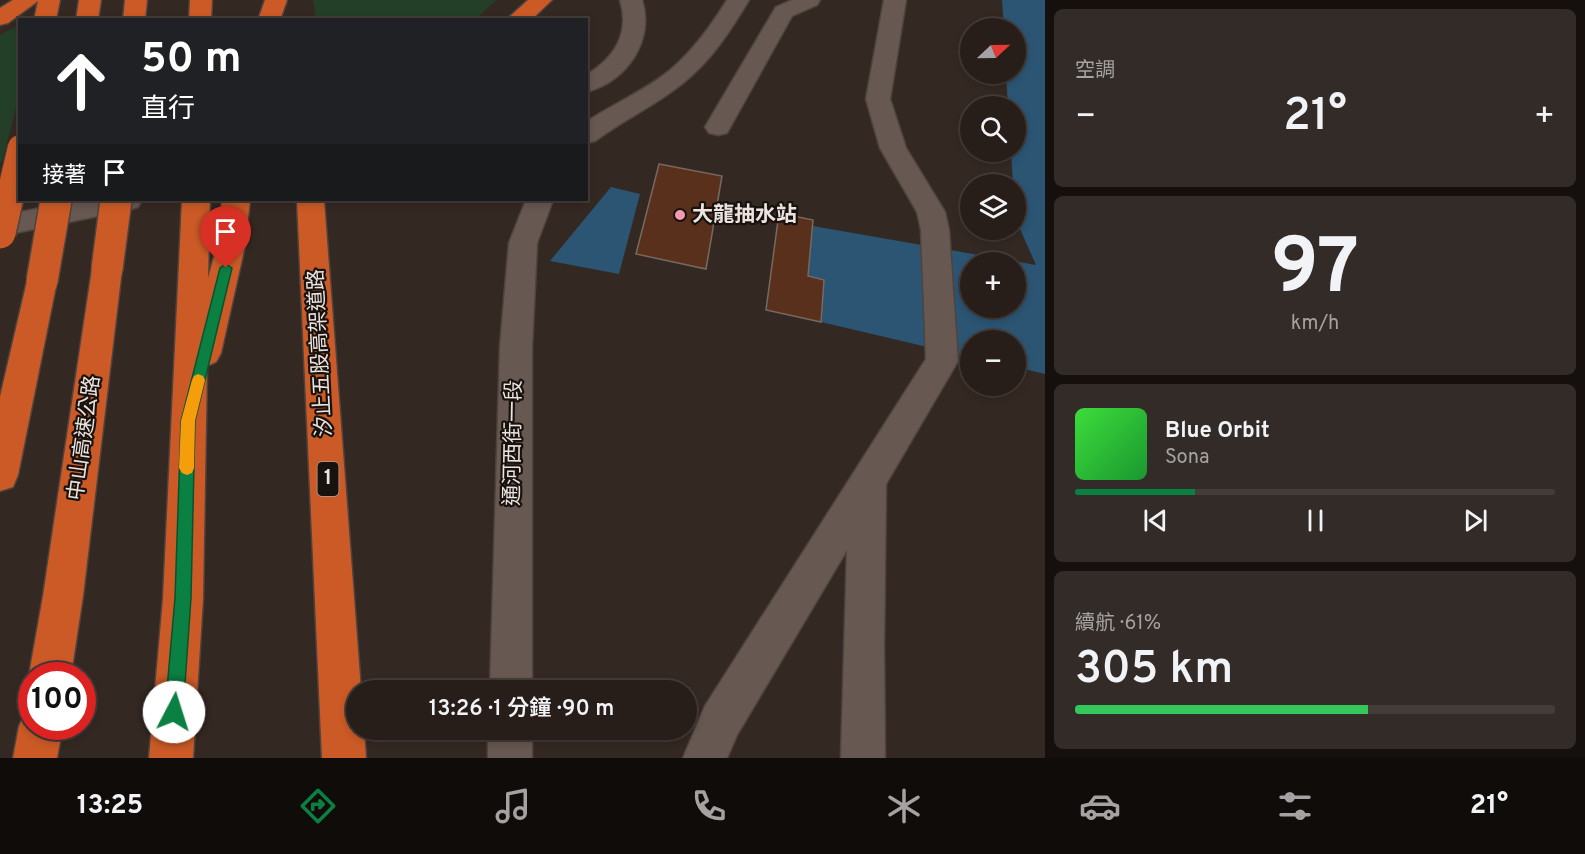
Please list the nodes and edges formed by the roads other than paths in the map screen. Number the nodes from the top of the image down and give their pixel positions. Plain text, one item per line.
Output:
1 (28, 0) edge
2 (49, 0) edge
3 (90, 0) edge
4 (136, 0) edge
5 (201, 0) edge
6 (276, 0) edge
7 (290, 0) edge
8 (541, 0) edge
9 (631, 0) edge
10 (738, 0) edge
11 (809, 0) edge
12 (895, 0) edge
13 (0, 18) edge
14 (45, 18) edge
15 (87, 18) edge
16 (134, 18) edge
17 (200, 18) edge
18 (270, 18) edge
19 (293, 18) edge
20 (519, 18) edge
21 (588, 84) edge
22 (718, 128) dead end
23 (588, 133) edge
24 (18, 156) edge
25 (18, 178) edge
26 (0, 181) edge
27 (56, 201) edge
28 (116, 201) edge
29 (123, 201) edge
30 (196, 201) edge
31 (236, 201) edge
32 (310, 201) edge
33 (539, 201) edge
34 (0, 226) edge
35 (0, 233) edge
36 (188, 421) junction
37 (0, 475) edge
38 (868, 477) junction
39 (52, 662) edge
40 (511, 680) edge
41 (38, 740) edge
42 (510, 740) edge
43 (35, 758) edge
44 (171, 758) edge
45 (344, 758) edge
46 (510, 758) edge
47 (705, 758) edge
48 (863, 758) edge

1 - 13 highway
2 - 14 highway
3 - 15 highway
4 - 16 highway
5 - 17 highway
6 - 18 highway
7 - 19 highway
8 - 20 highway
9 - 21 street
10 - 23 street
11 - 22 street
12 - 38 street
24 - 35 highway, bridge
25 - 26 highway
27 - 37 highway, bridge
28 - 39 highway, 中山高速公路, bridge
29 - 34 street
30 - 36 highway
31 - 36 highway
32 - 45 highway, 汐止五股高架道路 / 1
33 - 40 street, 通河西街一段
36 - 44 highway
38 - 47 street
38 - 48 street
41 - 43 highway
42 - 46 street

